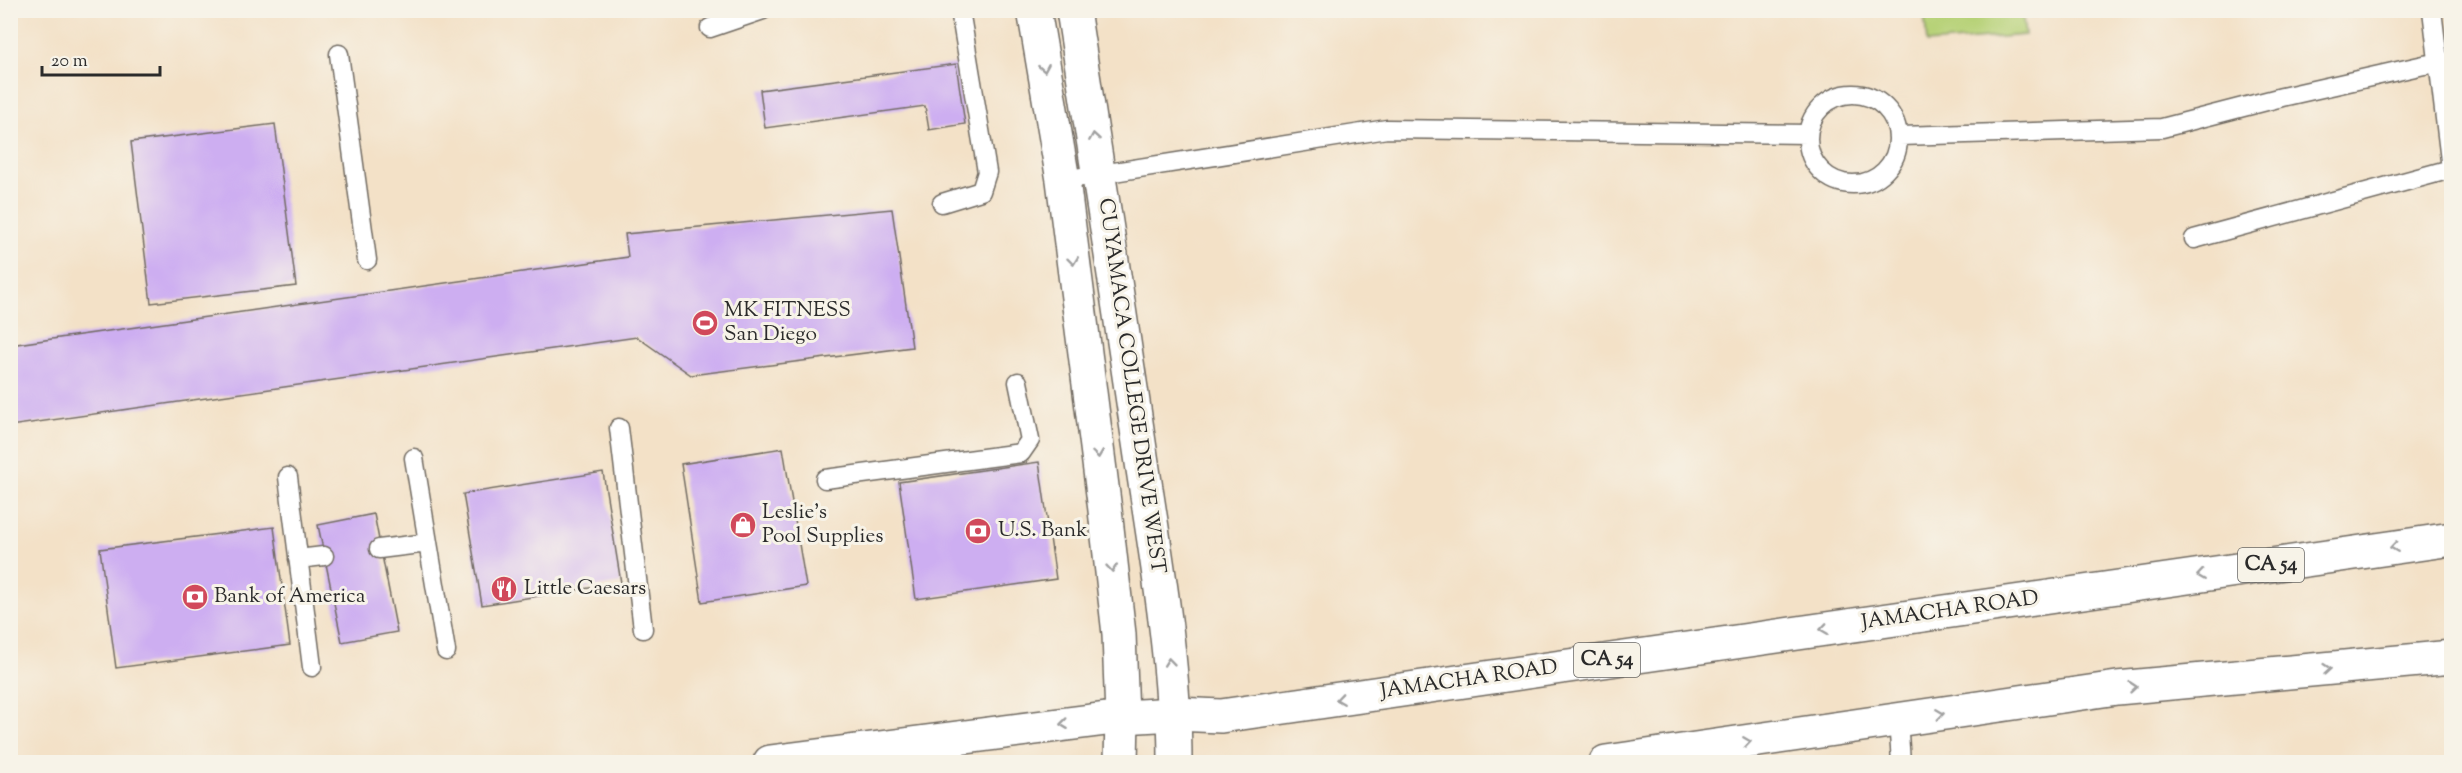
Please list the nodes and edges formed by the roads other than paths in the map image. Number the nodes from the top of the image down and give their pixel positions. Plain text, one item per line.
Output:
1 (764, 10) edge
2 (960, 10) edge
3 (1034, 10) edge
4 (1073, 10) edge
5 (2432, 10) edge
6 (710, 28) dead end
7 (339, 54) dead end
8 (2444, 62) edge
9 (1808, 134) junction
10 (1900, 136) junction
11 (1100, 174) junction
12 (1063, 180) junction
13 (942, 204) dead end
14 (2194, 239) dead end
15 (367, 260) dead end
16 (1018, 382) dead end
17 (619, 428) dead end
18 (414, 458) dead end
19 (288, 477) dead end
20 (825, 479) dead end
21 (2451, 539) edge
22 (428, 543) junction
23 (379, 549) dead end
24 (324, 556) dead end
25 (298, 559) junction
26 (642, 629) dead end
27 (446, 651) dead end
28 (2451, 657) edge
29 (312, 667) dead end
30 (1175, 714) junction
31 (1122, 717) junction
32 (1898, 720) junction
33 (770, 762) edge
34 (1121, 762) edge
35 (1175, 762) edge
36 (1606, 762) edge
37 (1902, 762) edge

1 - 6 lane
2 - 13 lane
3 -> 12 main road, CUYAMACA COLLEGE DRIVE WEST
11 -> 4 main road, CUYAMACA COLLEGE DRIVE WEST
5 - 8 lane
7 - 15 lane
8 - 10 lane
8 - 14 lane
9 - 10 lane
9 - 10 lane
9 - 11 lane
11 - 12 lane
30 -> 11 main road, CUYAMACA COLLEGE DRIVE WEST
12 -> 31 main road, CUYAMACA COLLEGE DRIVE WEST
16 - 20 lane
17 - 26 lane
18 - 22 lane
19 - 25 lane
21 -> 30 main road, JAMACHA ROAD / CA 54
22 - 23 lane
22 - 27 lane
24 - 25 lane
25 - 29 lane
32 -> 28 main road
30 - 31 main road, JAMACHA ROAD / CA 54
30 - 35 main road, CUYAMACA COLLEGE DRIVE WEST
31 -> 33 main road, JAMACHA ROAD / CA 54
31 - 34 main road, CUYAMACA COLLEGE DRIVE WEST
36 -> 32 main road
32 - 37 lane

